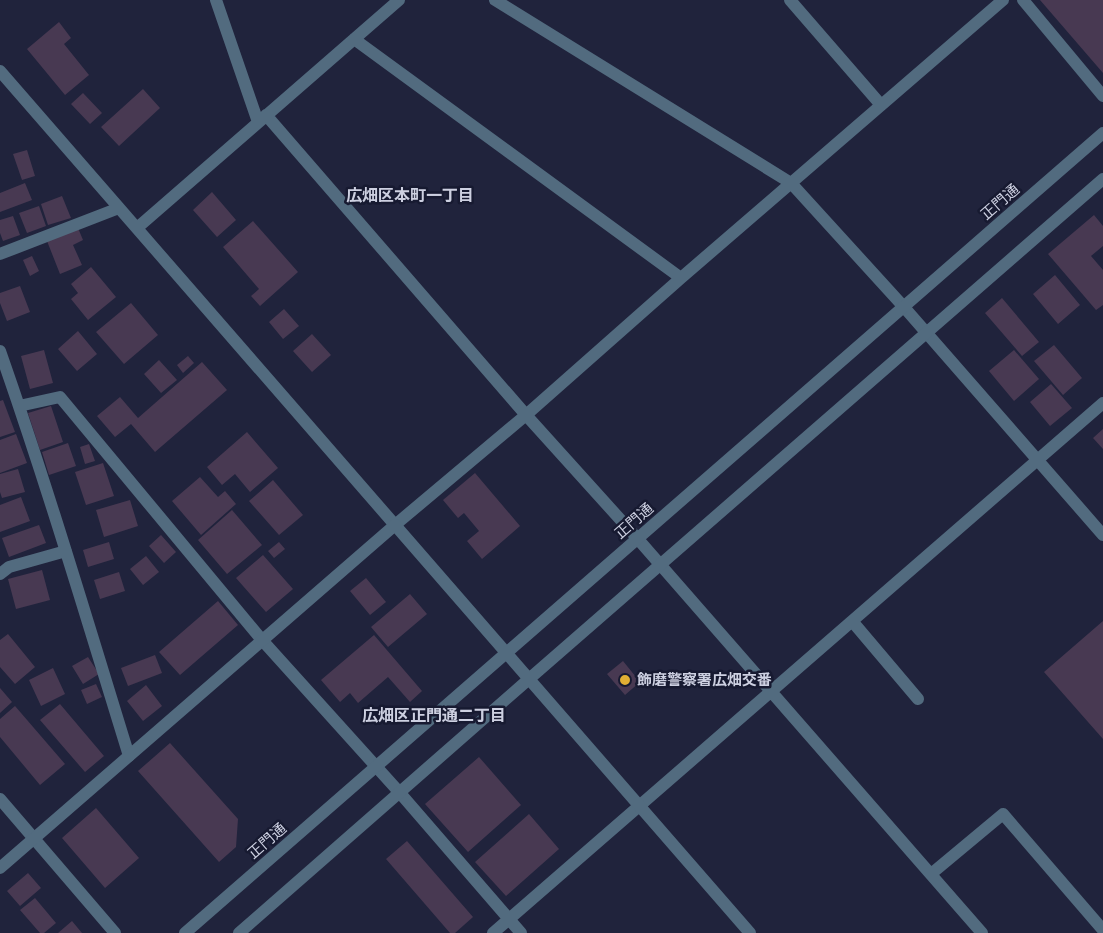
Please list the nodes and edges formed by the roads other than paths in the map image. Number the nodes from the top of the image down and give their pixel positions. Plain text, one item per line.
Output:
1 (216, 0) edge
2 (399, 0) edge
3 (495, 0) edge
4 (790, 0) edge
5 (1003, 0) edge
6 (1023, 0) edge
7 (354, 39) junction
8 (0, 71) edge
9 (1103, 96) edge
10 (882, 105) junction
11 (262, 119) junction
12 (1103, 133) edge
13 (1103, 179) edge
14 (791, 183) junction
15 (119, 207) junction
16 (137, 228) junction
17 (0, 254) edge
18 (681, 278) junction
19 (903, 306) junction
20 (926, 333) junction
21 (0, 351) edge
22 (1103, 403) edge
23 (19, 406) junction
24 (526, 415) junction
25 (1038, 460) junction
26 (395, 525) junction
27 (1103, 535) edge
28 (637, 538) junction
29 (66, 551) junction
30 (660, 564) junction
31 (0, 574) edge
32 (852, 621) junction
33 (262, 640) junction
34 (506, 652) junction
35 (529, 679) junction
36 (770, 692) junction
37 (918, 699) dead end
38 (129, 756) junction
39 (375, 766) junction
40 (400, 793) junction
41 (0, 800) edge
42 (639, 806) junction
43 (34, 839) junction
44 (0, 868) edge
45 (931, 874) junction
46 (509, 919) junction
47 (1103, 930) edge
48 (115, 933) edge
49 (185, 933) edge
50 (239, 933) edge
51 (493, 933) edge
52 (521, 933) edge
53 (750, 933) edge
54 (982, 933) edge

1 - 11 street
2 - 7 street
3 - 14 street
4 - 10 street
5 - 10 street
6 - 9 street
7 - 11 street
7 - 18 street
8 - 15 street
10 - 14 street
11 - 16 street
11 - 24 street
12 - 19 street, 正門通
13 - 20 street
14 - 18 street
14 - 19 street
15 - 16 street
15 - 17 street
16 - 26 street
18 - 24 street
19 - 20 street
19 - 28 street, 正門通
20 - 25 street
20 - 30 street
21 - 23 street
22 - 25 street
23 - 29 street
23 - 33 street
24 - 26 street
24 - 28 street
25 - 27 street
25 - 32 street
26 - 33 street
26 - 34 street
28 - 30 street
28 - 34 street, 正門通
29 - 31 street
29 - 38 street
30 - 35 street
30 - 36 street
32 - 36 street
32 - 37 street
33 - 38 street
33 - 39 street
34 - 35 street
34 - 39 street, 正門通
35 - 40 street
35 - 42 street
36 - 42 street
36 - 45 street
38 - 43 street
39 - 40 street
39 - 49 street, 正門通
40 - 46 street
40 - 50 street
41 - 43 street
42 - 46 street
42 - 53 street
43 - 44 street
43 - 48 street
45 - 47 street
45 - 54 street
46 - 51 street
46 - 52 street

